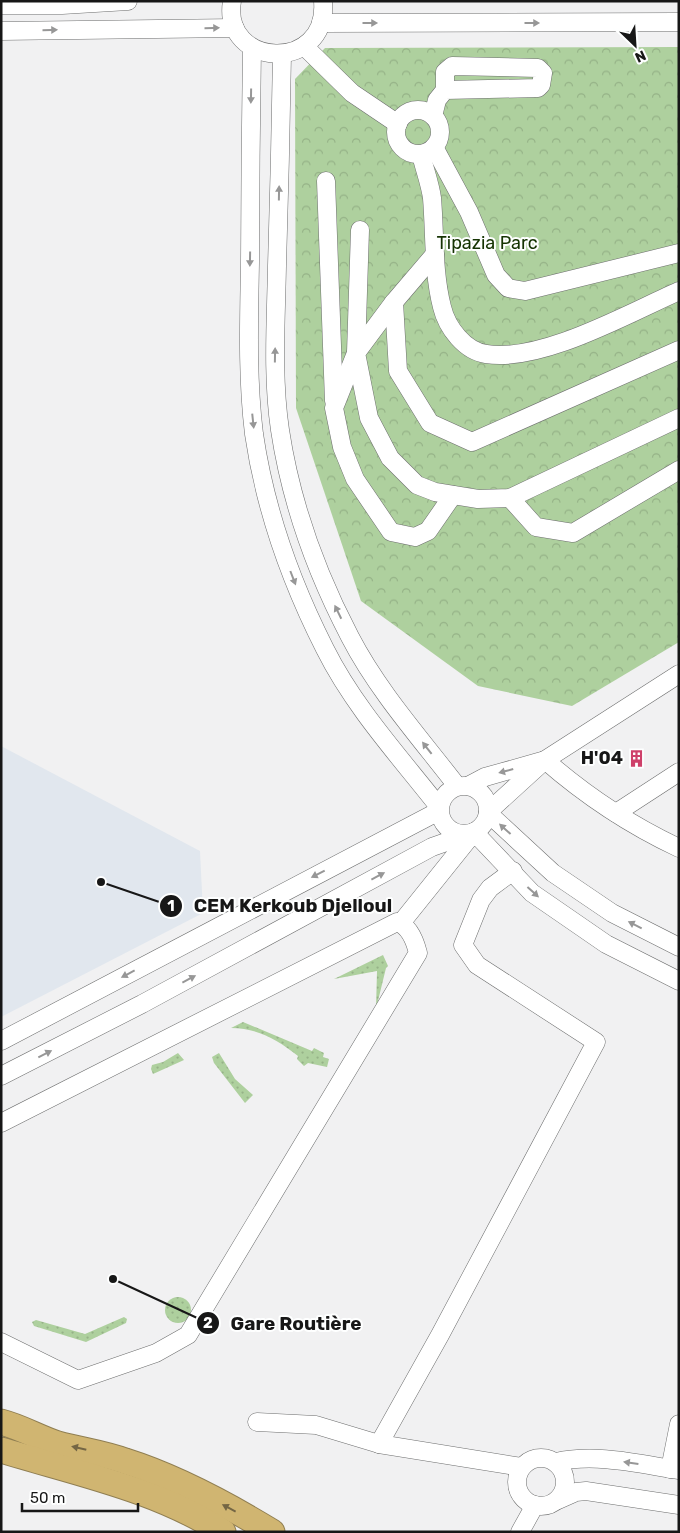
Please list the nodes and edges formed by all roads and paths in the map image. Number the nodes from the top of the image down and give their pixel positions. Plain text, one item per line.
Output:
1 (128, 1) edge
2 (232, 1) edge
3 (323, 1) edge
4 (1, 5) edge
5 (679, 22) edge
6 (321, 23) junction
7 (235, 28) junction
8 (1, 31) edge
9 (304, 46) junction
10 (252, 48) junction
11 (282, 55) junction
12 (445, 90) junction
13 (433, 116) junction
14 (398, 124) junction
15 (427, 151) junction
16 (326, 181) dead end
17 (360, 230) dead end
18 (679, 253) edge
19 (435, 254) junction
20 (679, 291) edge
21 (394, 302) junction
22 (679, 350) edge
23 (356, 353) junction
24 (334, 408) junction
25 (679, 418) edge
26 (679, 470) edge
27 (453, 495) junction
28 (510, 498) junction
29 (679, 674) edge
30 (545, 760) junction
31 (679, 772) edge
32 (462, 786) junction
33 (439, 809) junction
34 (488, 812) junction
35 (616, 813) junction
36 (470, 834) junction
37 (652, 835) junction
38 (679, 836) edge
39 (679, 848) edge
40 (513, 872) junction
41 (401, 923) junction
42 (679, 947) edge
43 (679, 981) edge
44 (1, 1041) edge
45 (1, 1076) edge
46 (1, 1123) edge
47 (1, 1342) edge
48 (1, 1422) edge
49 (257, 1422) dead end
50 (679, 1424) edge
51 (379, 1444) junction
52 (1, 1450) edge
53 (556, 1462) junction
54 (521, 1468) junction
55 (674, 1469) edge
56 (558, 1500) junction
57 (679, 1505) edge
58 (535, 1506) junction
59 (223, 1532) edge
60 (272, 1532) edge
61 (520, 1532) edge

1 - 4 street
2 - 7 street
3 - 6 street
6 -> 5 street
6 - 9 street
8 -> 7 street
7 - 10 street
9 - 11 street
9 - 14 street
10 - 11 street
10 -> 33 street
32 -> 11 street
12 - 12 street
12 - 13 street
13 - 14 street
13 - 15 street
14 - 15 street
15 - 18 street
15 - 19 street
16 - 24 street
17 - 23 street
19 - 20 street
19 - 21 street
21 - 22 street
21 - 23 street
23 - 24 street
23 - 27 street
24 - 27 street
25 - 28 street
26 - 28 street
27 - 28 street
29 - 30 street
30 -> 32 street
30 - 34 street
30 - 35 street
31 - 35 street
32 - 33 street
32 - 34 street
33 - 36 street
33 -> 44 street
34 - 36 street
42 -> 34 street
35 - 37 street
36 - 40 street
36 - 41 street
45 -> 36 street
37 - 38 street
37 - 39 street
40 -> 43 street
40 - 51 street
41 - 46 street
41 - 47 street
60 -> 48 highway
49 - 51 street
50 - 55 street
51 - 54 street
52 - 59 highway
53 - 54 street
55 -> 53 street
53 - 56 street
54 - 58 street
56 - 57 street
56 - 58 street
58 - 61 street

